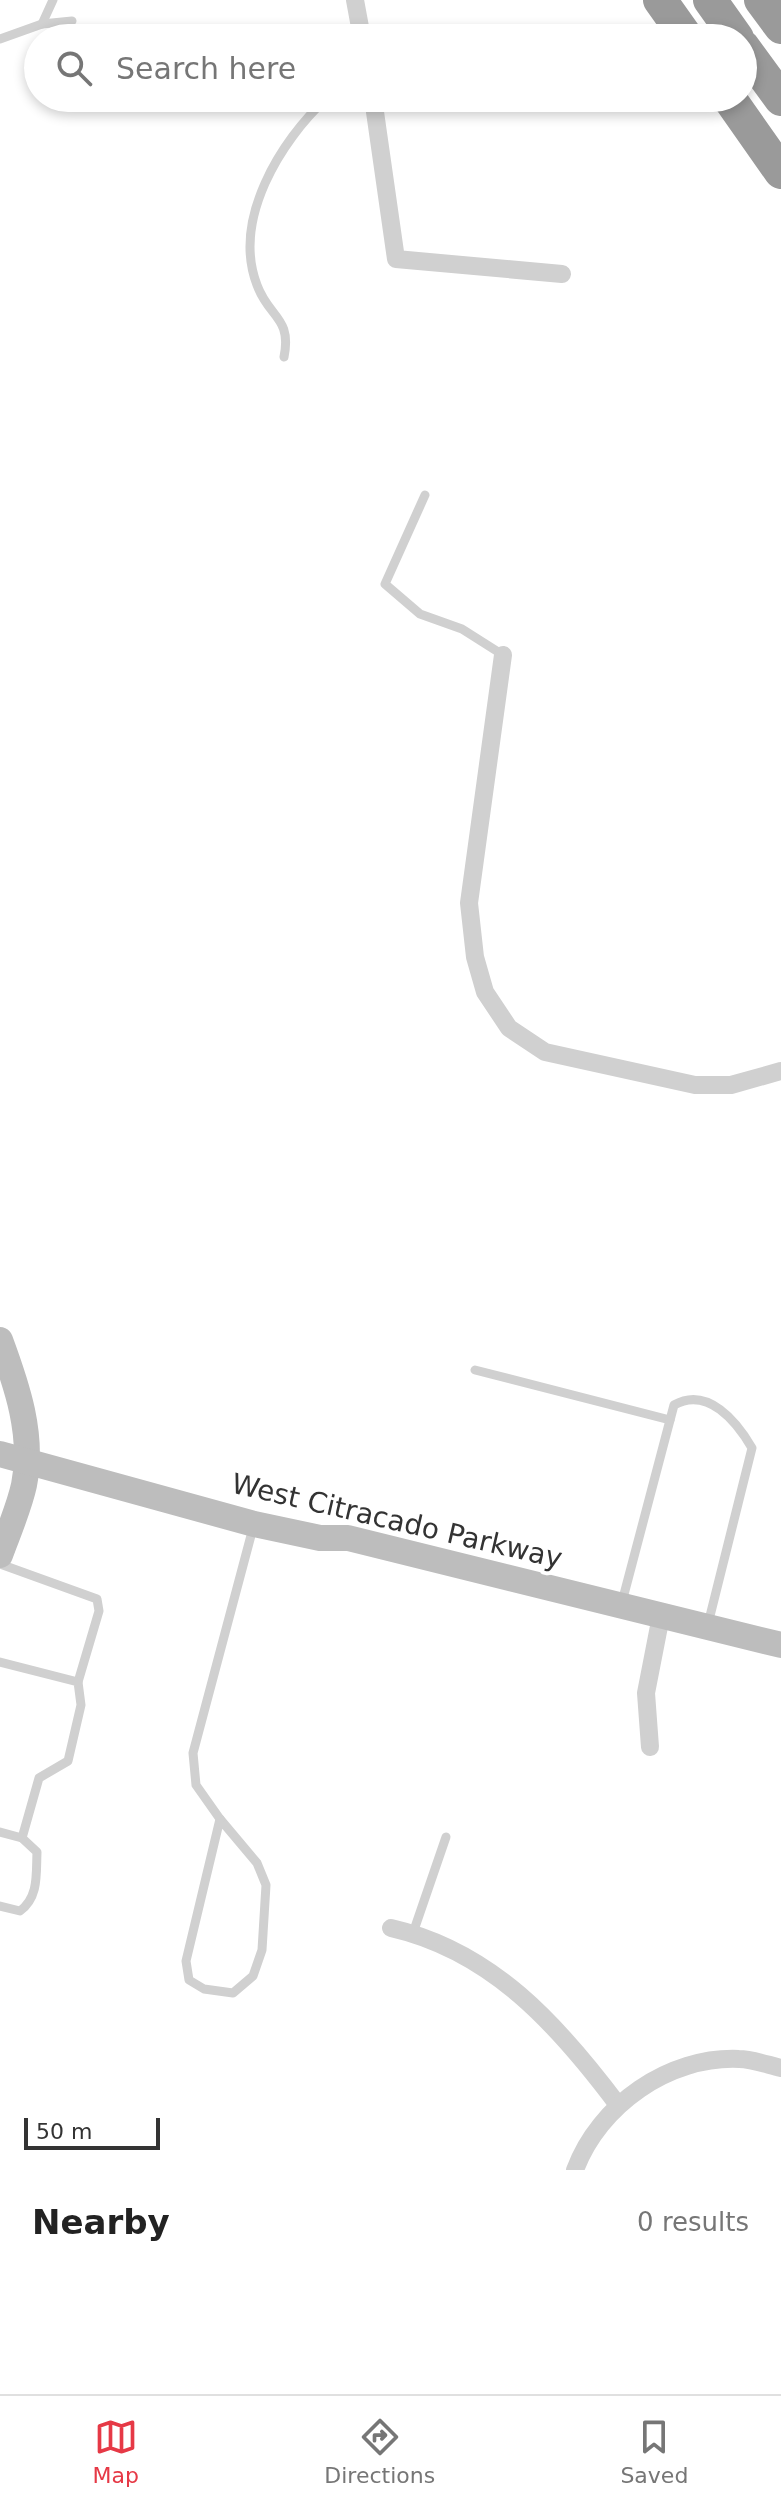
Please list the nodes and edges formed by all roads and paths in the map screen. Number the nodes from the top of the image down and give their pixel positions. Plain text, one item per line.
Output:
1 (53, 0) edge
2 (355, 0) edge
3 (660, 0) edge
4 (710, 0) edge
5 (761, 0) edge
6 (72, 21) dead end
7 (42, 24) joint
8 (359, 24) edge
9 (677, 24) edge
10 (727, 24) edge
11 (781, 27) edge
12 (24, 30) edge
13 (0, 39) edge
14 (757, 66) edge
15 (781, 99) edge
16 (314, 112) edge
17 (375, 112) edge
18 (739, 112) edge
19 (781, 172) edge
20 (562, 274) dead end
21 (284, 357) dead end
22 (425, 495) dead end
23 (503, 655) joint
24 (781, 1071) edge
25 (0, 1340) edge
26 (475, 1370) dead end
27 (670, 1420) junction
28 (0, 1454) edge
29 (26, 1462) junction
30 (254, 1524) junction
31 (0, 1555) edge
32 (0, 1564) edge
33 (621, 1605) junction
34 (661, 1616) junction
35 (707, 1626) junction
36 (781, 1645) edge
37 (0, 1662) edge
38 (78, 1682) junction
39 (650, 1747) dead end
40 (220, 1819) junction
41 (0, 1832) edge
42 (446, 1837) dead end
43 (22, 1838) junction
44 (0, 1906) edge
45 (391, 1928) dead end
46 (413, 1933) junction
47 (781, 2068) edge
48 (618, 2105) junction
49 (575, 2170) edge

1 - 7 lane
2 - 8 street
3 - 9 highway
4 - 10 highway
5 - 11 highway
6 - 7 lane
12 - 13 lane
14 - 15 highway
16 - 21 lane
17 - 20 street
18 - 19 highway
22 - 23 lane
23 - 24 street
25 - 29 main road
26 - 27 lane
27 - 33 lane
27 - 35 lane
28 - 29 main road, West Citracado Parkway
29 - 30 main road, West Citracado Parkway
29 - 31 main road
30 - 33 main road, West Citracado Parkway
30 - 40 lane
32 - 38 lane
33 - 34 main road, West Citracado Parkway
34 - 35 main road, West Citracado Parkway
34 - 39 street
35 - 36 main road, West Citracado Parkway
37 - 38 lane
38 - 43 lane
40 - 40 lane
41 - 43 lane
42 - 46 lane
43 - 44 lane
45 - 46 street
46 - 48 street
47 - 48 street
48 - 49 street

